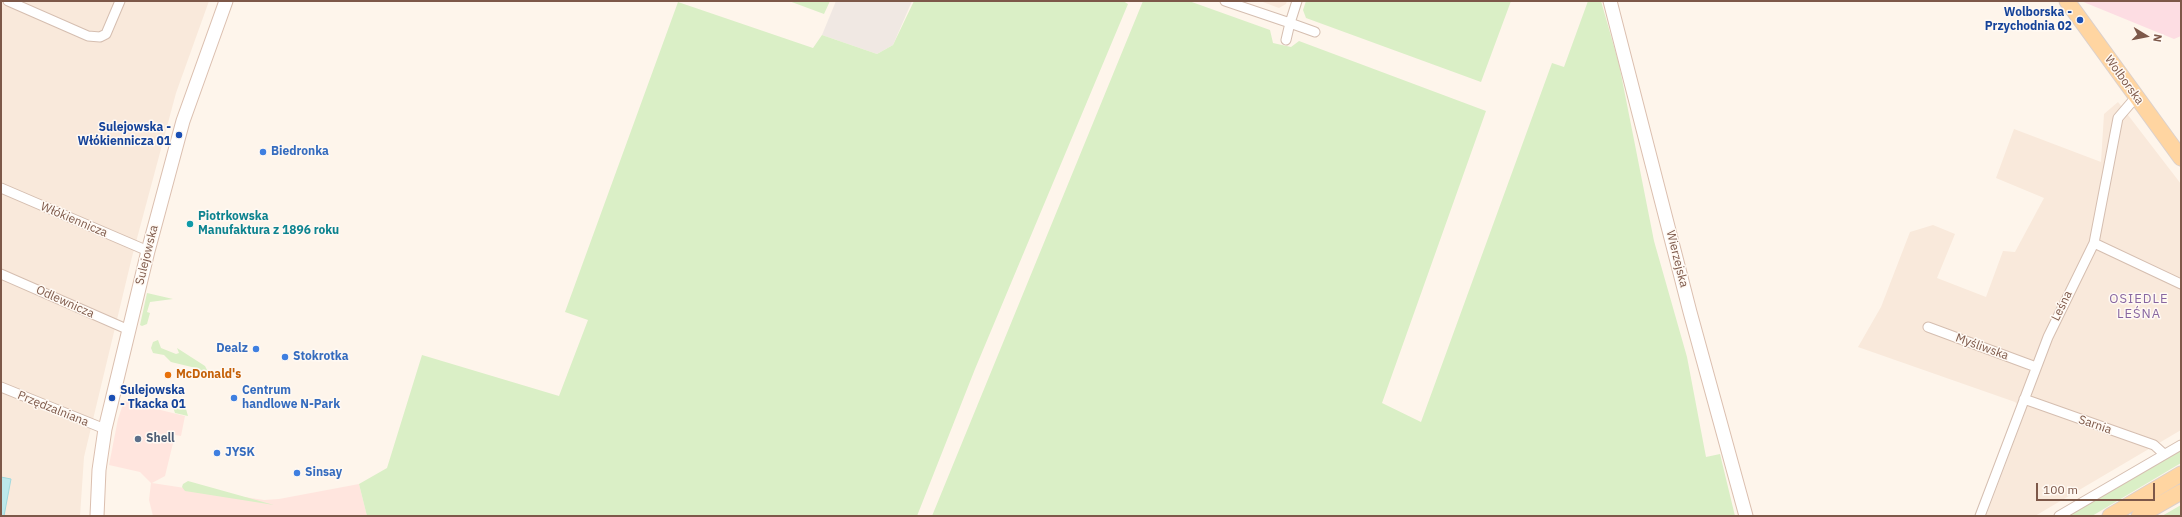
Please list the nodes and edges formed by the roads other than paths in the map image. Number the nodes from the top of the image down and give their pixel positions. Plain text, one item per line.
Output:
1 (8, 1) edge
2 (120, 1) edge
3 (226, 1) edge
4 (1226, 1) edge
5 (1297, 1) edge
6 (1610, 1) edge
7 (2067, 1) edge
8 (1290, 23) junction
9 (1315, 32) dead end
10 (1286, 40) dead end
11 (2136, 97) junction
12 (2181, 158) edge
13 (1, 188) edge
14 (2094, 243) junction
15 (148, 251) junction
16 (1, 274) edge
17 (2181, 284) edge
18 (1928, 327) dead end
19 (129, 330) junction
20 (2036, 367) junction
21 (1, 387) edge
22 (2024, 399) junction
23 (105, 429) junction
24 (2181, 445) edge
25 (2164, 454) junction
26 (2181, 474) edge
27 (2181, 492) edge
28 (97, 516) edge
29 (1746, 516) edge
30 (1980, 516) edge
31 (2058, 516) edge
32 (2110, 516) edge
33 (2139, 516) edge

1 - 2 street
3 - 15 main road, Sulejowska
4 - 8 street
5 - 8 street
6 - 29 main road, Wierzejska
7 - 11 main road, Wolborska
8 - 9 street
8 - 10 street
11 - 12 main road, Wolborska
11 - 14 street, Leśna
13 - 15 street, Włókiennicza
14 - 17 street
14 - 20 street, Leśna
15 - 19 main road, Sulejowska
16 - 19 street, Odlewnicza
18 - 20 street, Myśliwska
19 - 23 main road, Sulejowska
20 - 22 street, Leśna
21 - 23 street, Przędzalniana
22 - 25 street, Sarnia
22 - 30 street, Leśna
23 - 28 main road, Sulejowska
24 - 25 street
25 - 31 street
26 - 32 main road
27 - 33 main road

